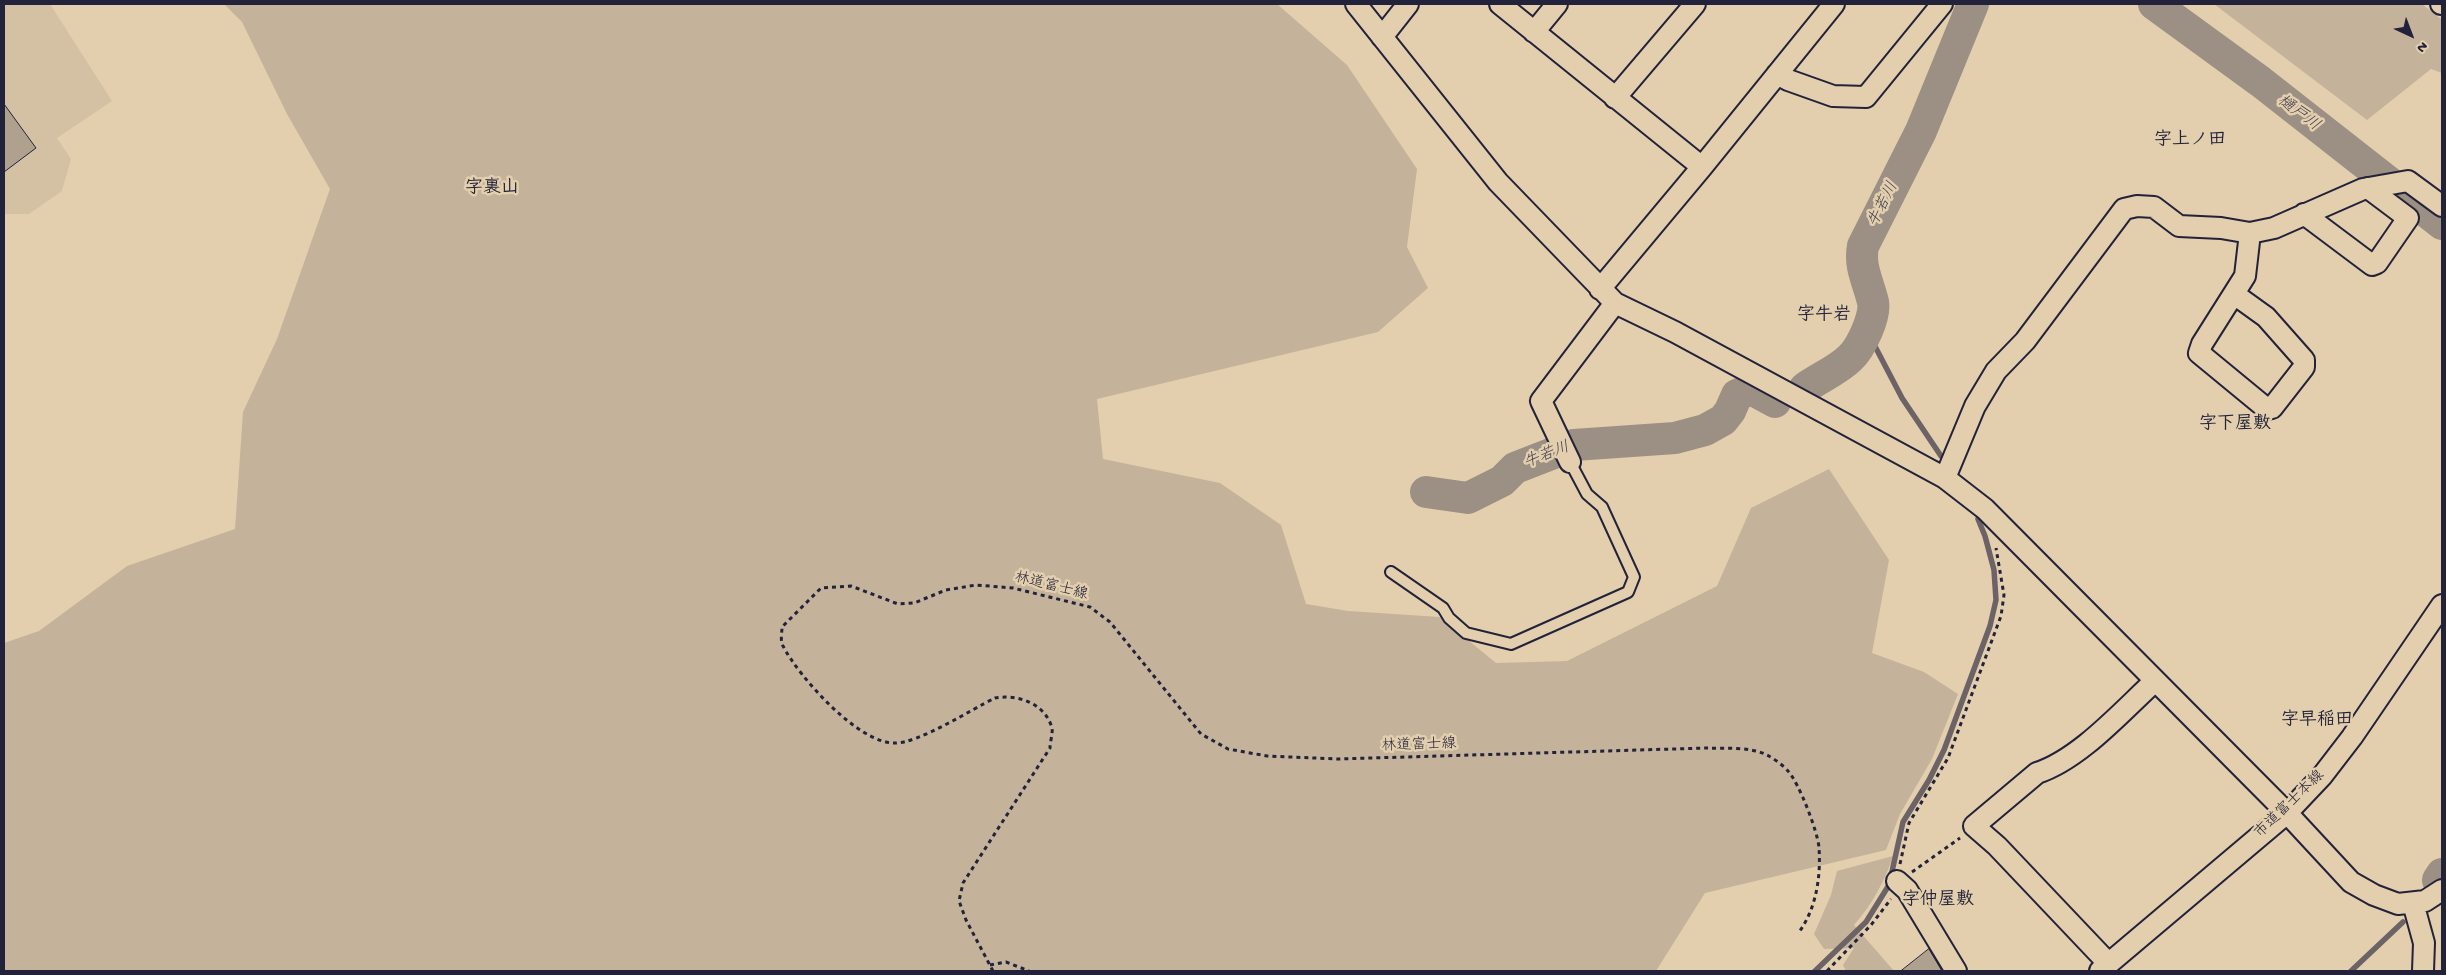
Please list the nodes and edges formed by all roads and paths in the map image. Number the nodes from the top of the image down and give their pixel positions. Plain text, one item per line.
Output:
1 (1356, 4) edge
2 (1408, 4) edge
3 (1500, 4) edge
4 (1557, 4) edge
5 (1696, 4) edge
6 (1834, 4) edge
7 (1942, 4) edge
8 (1534, 32) junction
9 (1382, 37) junction
10 (1777, 74) junction
11 (1615, 98) junction
12 (1702, 167) junction
13 (2373, 187) junction
14 (2442, 206) edge
15 (2304, 214) junction
16 (2250, 233) junction
17 (1600, 289) junction
18 (2234, 294) junction
19 (1616, 303) junction
20 (1570, 462) joint
21 (1945, 478) junction
22 (2003, 528) junction
23 (1391, 572) dead end
24 (2442, 605) edge
25 (2155, 681) junction
26 (2287, 813) junction
27 (1974, 826) junction
28 (1896, 881) junction
29 (2442, 890) edge
30 (2413, 903) junction
31 (1799, 932) dead end
32 (990, 965) junction
33 (2105, 967) edge
34 (993, 971) edge
35 (1029, 971) edge
36 (1827, 971) edge
37 (1956, 971) edge
38 (2423, 971) edge

1 - 9 street
2 - 9 street
3 - 8 street
4 - 8 street
5 - 11 street
6 - 10 street
7 - 10 street
8 - 11 street
9 - 17 street
10 - 12 street
11 - 12 street
12 - 17 street
13 - 14 street
13 - 15 street
13 - 15 street
15 - 16 street
16 - 18 street
16 - 21 street
17 - 19 street
18 - 18 street
19 - 20 street
19 - 21 street
20 - 23 lane
21 - 22 street
22 - 25 street
22 - 28 path
24 - 26 street, 市道富士本線
25 - 26 street
25 - 27 street
26 - 30 street
26 - 33 street, 市道富士本線
27 - 28 path
27 - 33 street
28 - 36 path
28 - 37 street
29 - 30 street
30 - 38 street
31 - 32 path, 林道富士線
32 - 34 path, 林道富士線
32 - 35 path

